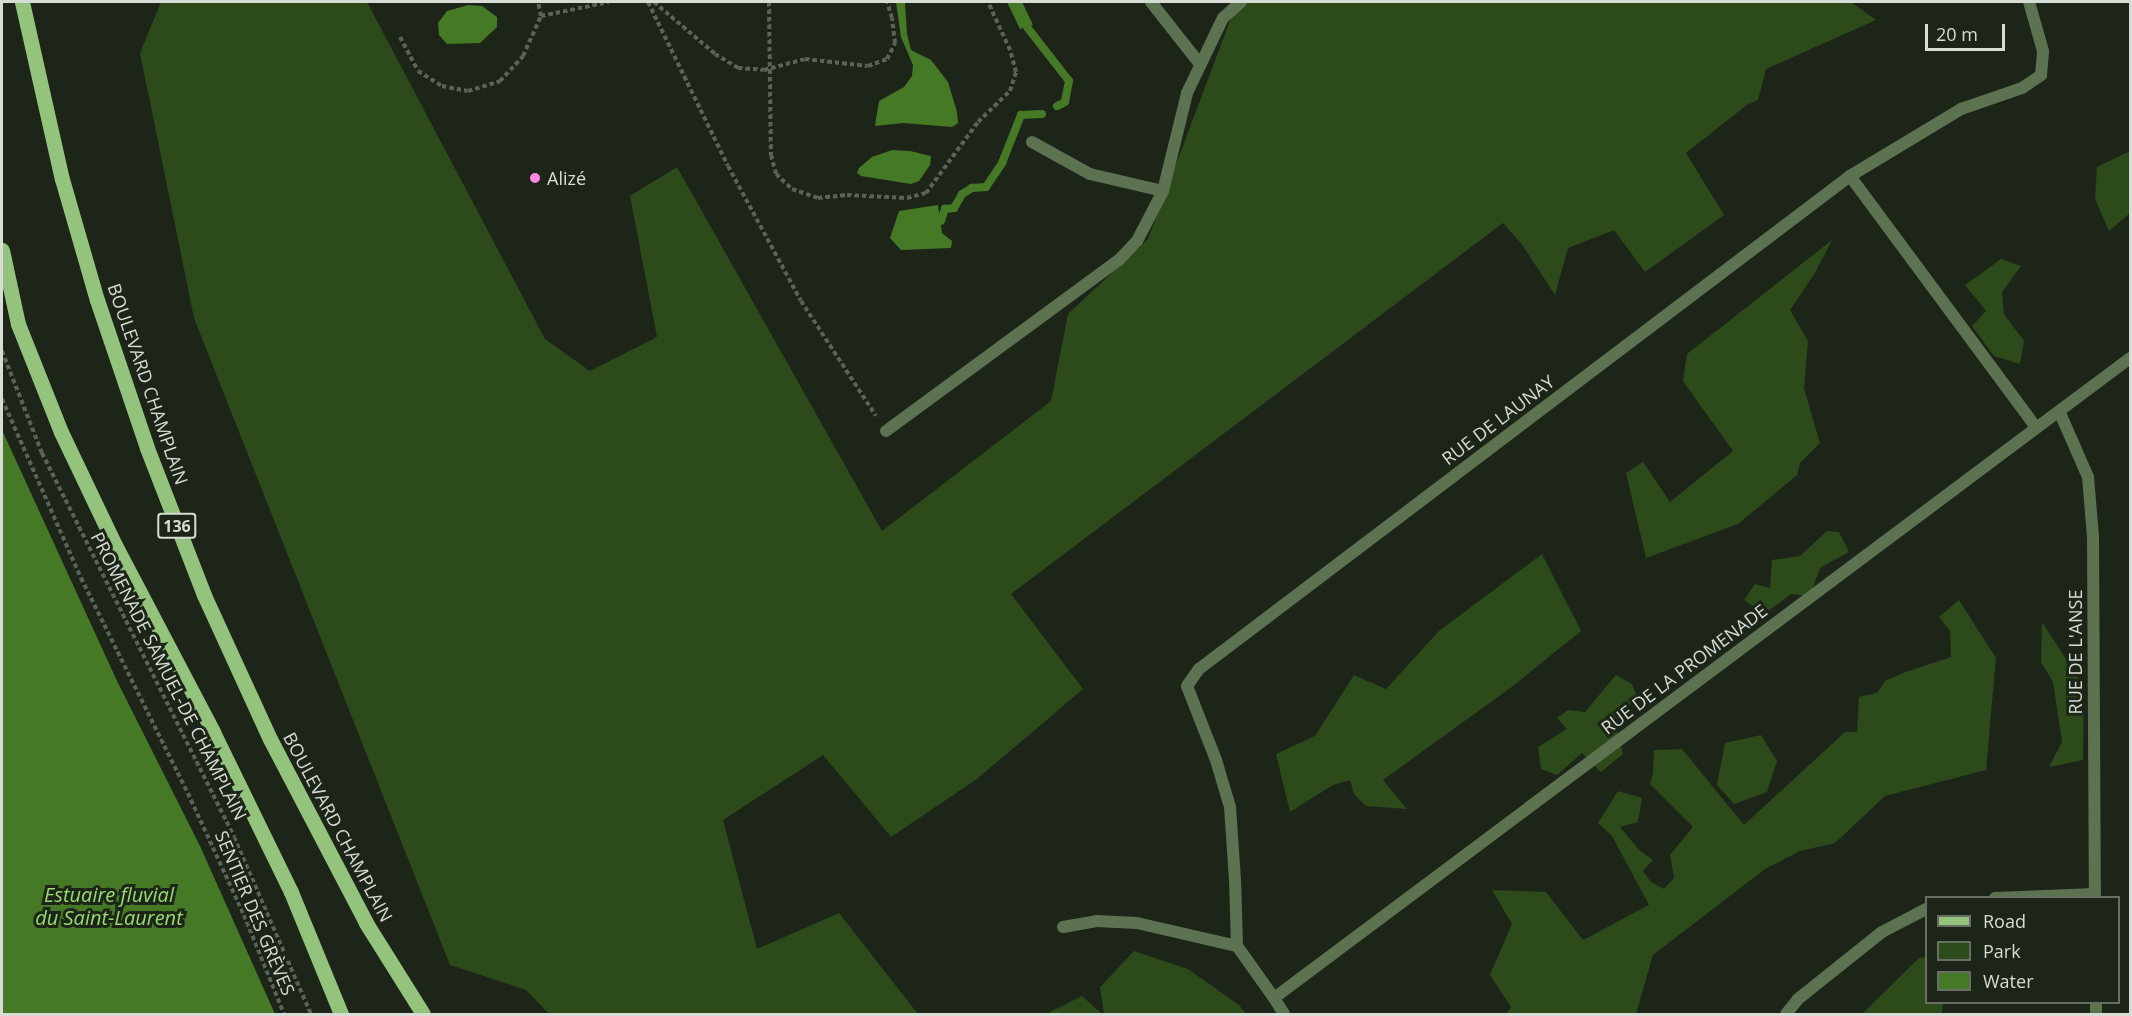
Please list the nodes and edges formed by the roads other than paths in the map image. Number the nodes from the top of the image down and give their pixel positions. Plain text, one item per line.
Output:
1 (22, 2) edge
2 (1151, 2) edge
3 (1240, 2) edge
4 (2029, 2) edge
5 (1200, 64) junction
6 (1032, 142) dead end
7 (1850, 176) junction
8 (1163, 191) junction
9 (2, 250) edge
10 (2130, 358) edge
11 (2060, 413) junction
12 (2036, 427) junction
13 (886, 431) road end
14 (2095, 896) edge
15 (1925, 910) edge
16 (1063, 927) dead end
17 (1237, 946) junction
18 (1274, 998) junction
19 (341, 1014) edge
20 (423, 1014) edge
21 (1284, 1014) edge
22 (1786, 1014) edge

1 - 20 main road, BOULEVARD CHAMPLAIN / 136
2 - 5 street
3 - 5 street
4 - 7 street
5 - 8 street
6 - 8 street
7 - 12 street
7 - 17 street, RUE DE LAUNAY
8 - 13 street
9 - 19 main road
10 - 11 street, RUE DE LA PROMENADE
11 - 12 street, RUE DE LA PROMENADE
11 - 14 street, RUE DE L'ANSE
12 - 18 street, RUE DE LA PROMENADE
15 - 22 street
16 - 17 street
17 - 18 street
18 - 21 street

